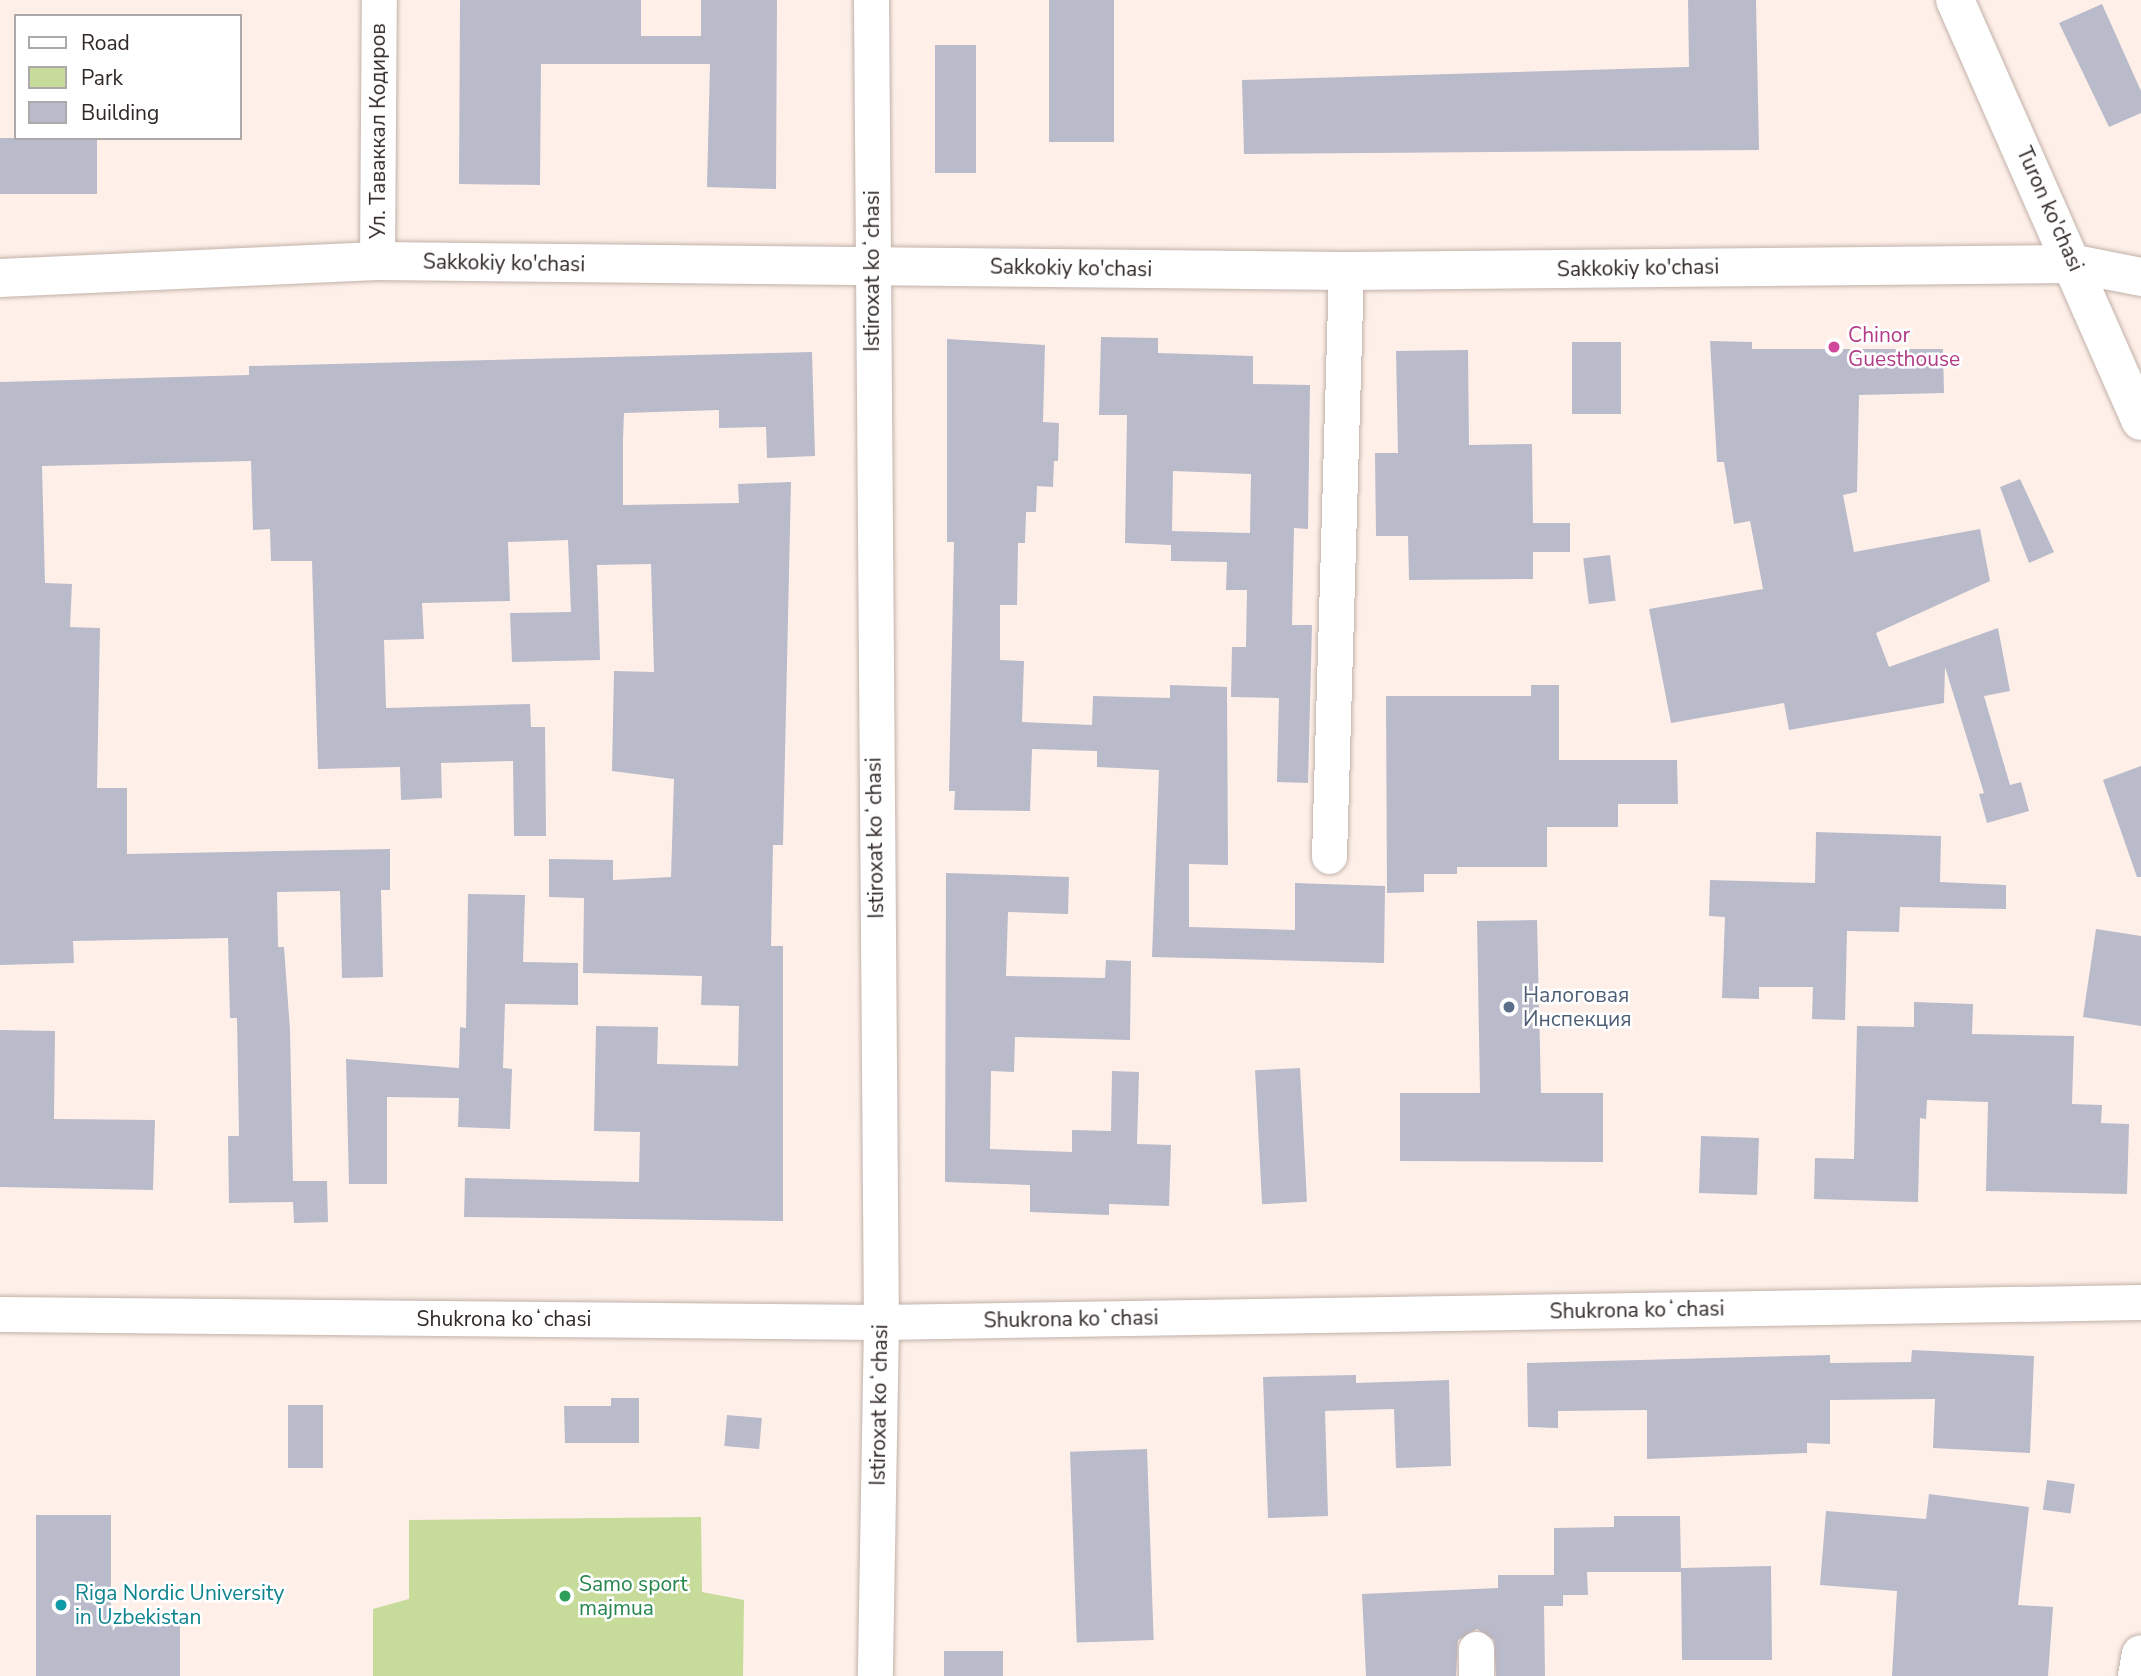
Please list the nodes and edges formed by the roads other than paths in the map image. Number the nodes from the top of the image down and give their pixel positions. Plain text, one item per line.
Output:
1 (379, 0) edge
2 (871, 0) edge
3 (1955, 0) edge
4 (377, 261) junction
5 (2075, 264) junction
6 (872, 266) junction
7 (1346, 271) junction
8 (2141, 276) edge
9 (0, 278) edge
10 (2141, 421) edge
11 (1329, 856) dead end
12 (2141, 1302) edge
13 (0, 1314) edge
14 (881, 1322) junction
15 (2141, 1654) edge
16 (876, 1676) edge
17 (2137, 1676) edge

1 - 4 street, Ул. Таваккал Кодиров
2 - 6 street, Istiroxat koʻchasi
3 - 5 street, Turon ko'chasi
4 - 6 street, Sakkokiy ko'chasi
4 - 9 street, Sakkokiy ko'chasi
5 - 7 street, Sakkokiy ko'chasi
5 - 8 street, Sakkokiy ko'chasi
5 - 10 street, Turon ko'chasi
6 - 7 street, Sakkokiy ko'chasi
6 - 14 street, Istiroxat koʻchasi
7 - 11 street
12 - 14 street, Shukrona koʻchasi
13 - 14 street, Shukrona koʻchasi
14 - 16 street, Istiroxat koʻchasi
15 - 17 street

